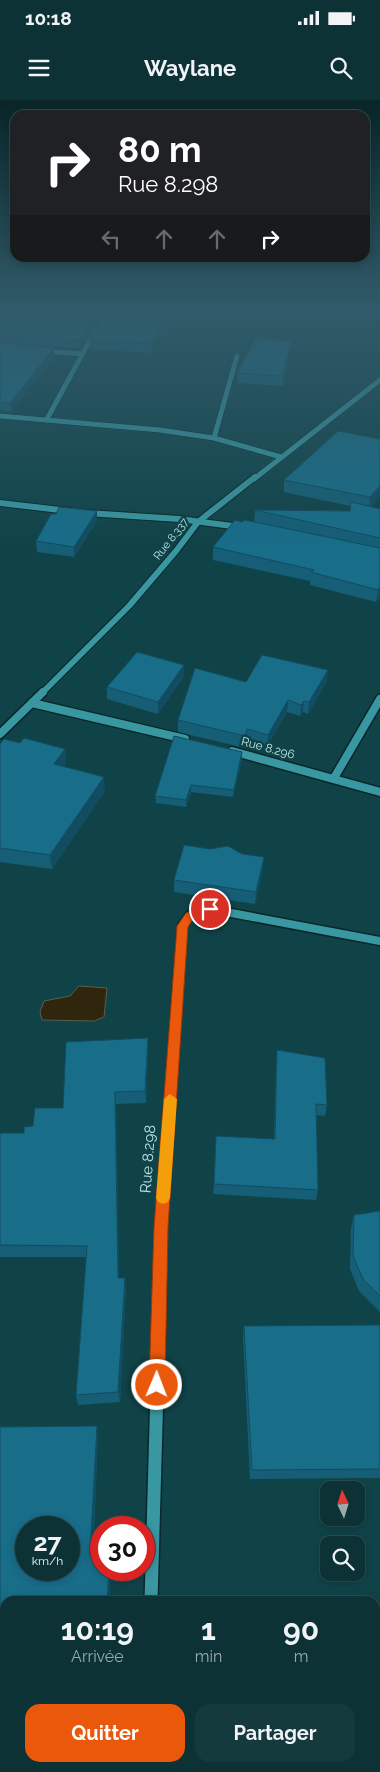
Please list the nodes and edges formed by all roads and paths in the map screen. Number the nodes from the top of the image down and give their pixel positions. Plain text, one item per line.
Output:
1 (63, 389) edge
2 (228, 389) edge
3 (368, 389) edge
4 (0, 416) edge
5 (47, 419) junction
6 (214, 438) junction
7 (281, 457) junction
8 (0, 503) edge
9 (73, 512) edge
10 (83, 513) edge
11 (198, 522) junction
12 (247, 528) edge
13 (380, 699) edge
14 (32, 703) junction
15 (0, 734) edge
16 (193, 741) edge
17 (222, 748) edge
18 (334, 778) junction
19 (380, 792) edge
20 (380, 941) edge
21 (152, 1596) edge

1 - 5 street
2 - 6 street
3 - 7 street, Rue 8.337
4 - 5 street
5 - 6 street
6 - 7 street
7 - 11 street, Rue 8.337
8 - 9 street
10 - 11 street
11 - 12 street
11 - 14 street, Rue 8.337
13 - 18 street
14 - 15 street, Rue 8.337
14 - 16 street
17 - 18 street, Rue 8.296
18 - 19 street, Rue 8.296
20 - 21 street, Rue 8.298

